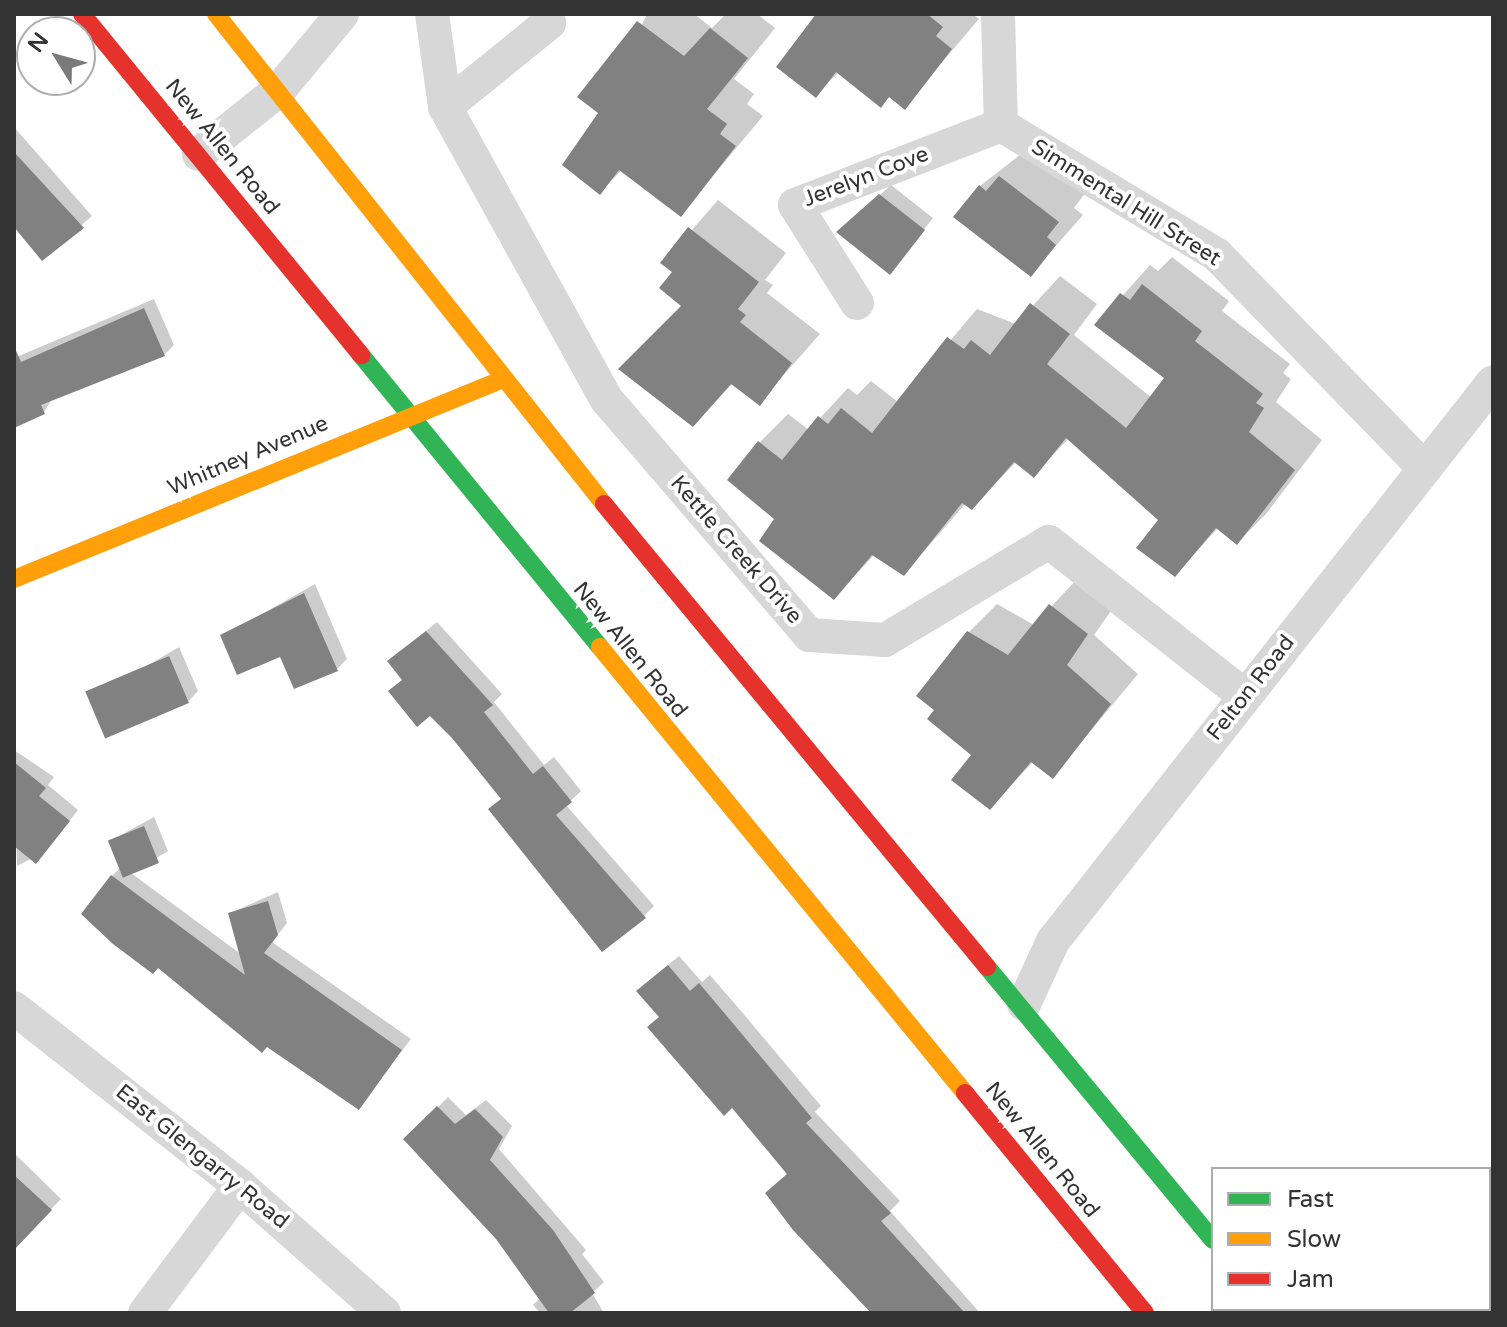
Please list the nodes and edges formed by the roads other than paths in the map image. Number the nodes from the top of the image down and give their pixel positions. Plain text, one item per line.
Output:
1 (82, 14) edge
2 (216, 14) edge
3 (342, 14) edge
4 (432, 14) edge
5 (998, 14) edge
6 (549, 23) dead end
7 (280, 89) junction
8 (445, 107) junction
9 (1001, 125) junction
10 (199, 154) junction
11 (857, 303) dead end
12 (501, 380) junction
13 (1493, 382) edge
14 (407, 415) junction
15 (1425, 469) junction
16 (14, 579) edge
17 (1245, 696) junction
18 (1024, 1004) junction
19 (14, 1008) edge
20 (240, 1186) junction
21 (1211, 1238) edge
22 (145, 1313) edge
23 (384, 1313) edge
24 (1145, 1313) edge

1 - 10 main road, New Allen Road
2 - 7 main road
3 - 7 street
4 - 8 street, Kettle Creek Drive
5 - 9 street
6 - 8 street
7 - 10 street
7 - 12 main road
8 - 17 street, Kettle Creek Drive
9 - 11 street, Jerelyn Cove
9 - 15 street, Simmental Hill Street
10 - 14 main road, New Allen Road
12 - 14 main road, Whitney Avenue
12 - 18 main road
13 - 15 street, Felton Road
14 - 16 main road, Whitney Avenue
14 - 24 main road, New Allen Road
15 - 17 street, Felton Road
17 - 18 street, Felton Road
18 - 21 main road
19 - 20 street, East Glengarry Road
20 - 22 street
20 - 23 street, East Glengarry Road

